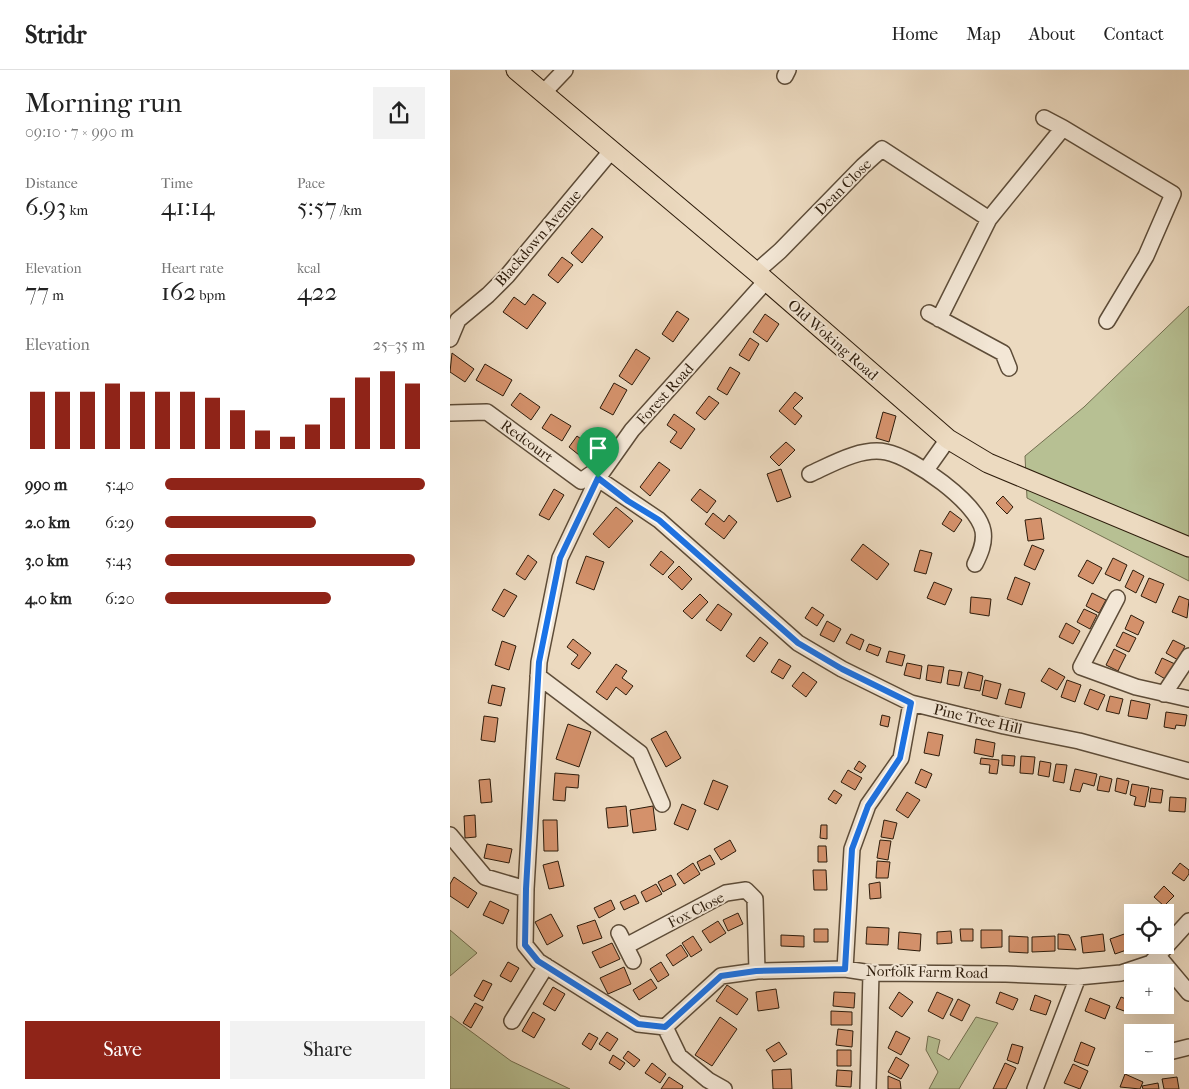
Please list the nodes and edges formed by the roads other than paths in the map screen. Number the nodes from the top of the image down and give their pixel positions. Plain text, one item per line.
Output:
1 (516, 70) edge
2 (565, 70) edge
3 (543, 93) junction
4 (1044, 118) dead end
5 (1063, 128) junction
6 (612, 150) junction
7 (989, 219) junction
8 (761, 276) junction
9 (454, 316) edge
10 (1107, 322) dead end
11 (450, 338) edge
12 (1010, 368) dead end
13 (450, 413) edge
14 (948, 439) junction
15 (926, 470) junction
16 (810, 474) dead end
17 (598, 478) junction
18 (1189, 547) edge
19 (974, 564) dead end
20 (1117, 598) dead end
21 (1189, 656) edge
22 (538, 676) junction
23 (1164, 694) junction
24 (1189, 699) edge
25 (911, 703) junction
26 (1189, 771) edge
27 (662, 804) dead end
28 (450, 835) edge
29 (526, 889) junction
30 (1189, 921) edge
31 (619, 933) dead end
32 (626, 946) junction
33 (1158, 956) junction
34 (633, 961) dead end
35 (546, 966) junction
36 (845, 969) junction
37 (756, 971) junction
38 (871, 973) junction
39 (1078, 977) junction
40 (1189, 993) edge
41 (512, 1021) dead end
42 (665, 1027) junction
43 (1189, 1047) edge
44 (1174, 1051) edge
45 (724, 1089) edge
46 (868, 1089) edge
47 (1035, 1089) edge

1 - 3 main road, Old Woking Road
2 - 3 street
3 - 6 main road, Old Woking Road
4 - 5 street
5 - 7 street
5 - 10 street
6 - 8 main road, Old Woking Road
6 - 9 street, Blackdown Avenue
7 - 8 street, Dean Close
7 - 12 street
8 - 14 main road, Old Woking Road
8 - 17 street, Forest Road
9 - 11 street, Blackdown Avenue
13 - 17 street, Redcourt
14 - 15 street
14 - 18 main road, Old Woking Road
15 - 16 street
15 - 19 street
17 - 22 street, Forest Road
17 - 25 street, Pine Tree Hill
20 - 23 street
21 - 23 street
22 - 27 street
22 - 29 street, Forest Road
23 - 24 street
25 - 26 street, Pine Tree Hill
25 - 36 street
28 - 29 street
29 - 35 street, Forest Road
30 - 33 street, Norfolk Farm Road
31 - 32 street
32 - 34 street
32 - 37 street, Fox Close
33 - 39 street, Norfolk Farm Road
33 - 40 street
35 - 41 street
35 - 42 street, Forest Road
36 - 37 street, Norfolk Farm Road
36 - 38 street, Norfolk Farm Road
37 - 42 street, Norfolk Farm Road
38 - 39 street, Norfolk Farm Road
38 - 46 street
39 - 47 street
42 - 45 street
43 - 44 street

